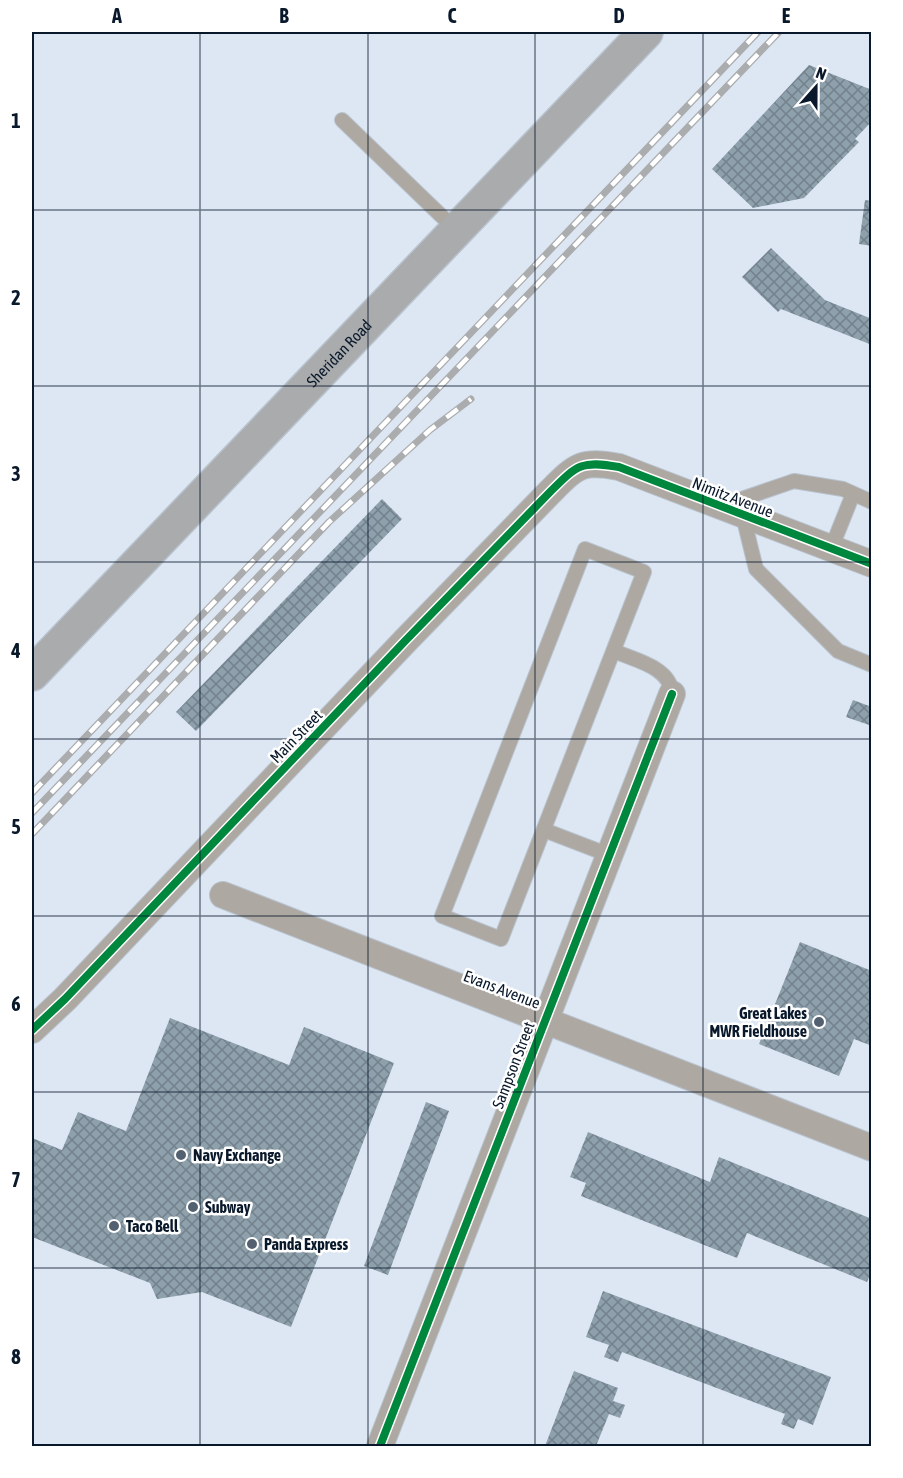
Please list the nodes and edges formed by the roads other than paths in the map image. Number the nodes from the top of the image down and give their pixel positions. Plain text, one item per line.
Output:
1 (646, 32) edge
2 (342, 120) dead end
3 (456, 230) junction
4 (583, 464) joint
5 (853, 494) junction
6 (872, 502) edge
7 (719, 506) junction
8 (743, 516) junction
9 (831, 549) junction
10 (872, 564) edge
11 (614, 651) junction
12 (872, 665) edge
13 (32, 674) edge
14 (672, 694) joint
15 (544, 830) junction
16 (609, 855) junction
17 (223, 895) dead end
18 (545, 1020) junction
19 (32, 1030) edge
20 (872, 1148) edge
21 (380, 1446) edge

1 - 3 highway, Sheridan Road
2 - 3 lane
3 - 13 highway, Sheridan Road
4 - 7 street, Nimitz Avenue
4 - 19 street, Main Street
5 - 6 lane
5 - 7 lane
5 - 9 lane
7 - 8 street, Nimitz Avenue
8 - 9 street, Nimitz Avenue
8 - 12 lane, Nimitz Avenue
9 - 10 street, Nimitz Avenue
11 - 14 lane
11 - 15 lane
11 - 15 lane
14 - 16 street, Sampson Street
15 - 16 lane
16 - 18 street, Sampson Street
17 - 18 street, Evans Avenue
18 - 20 street, Evans Avenue
18 - 21 street, Sampson Street

